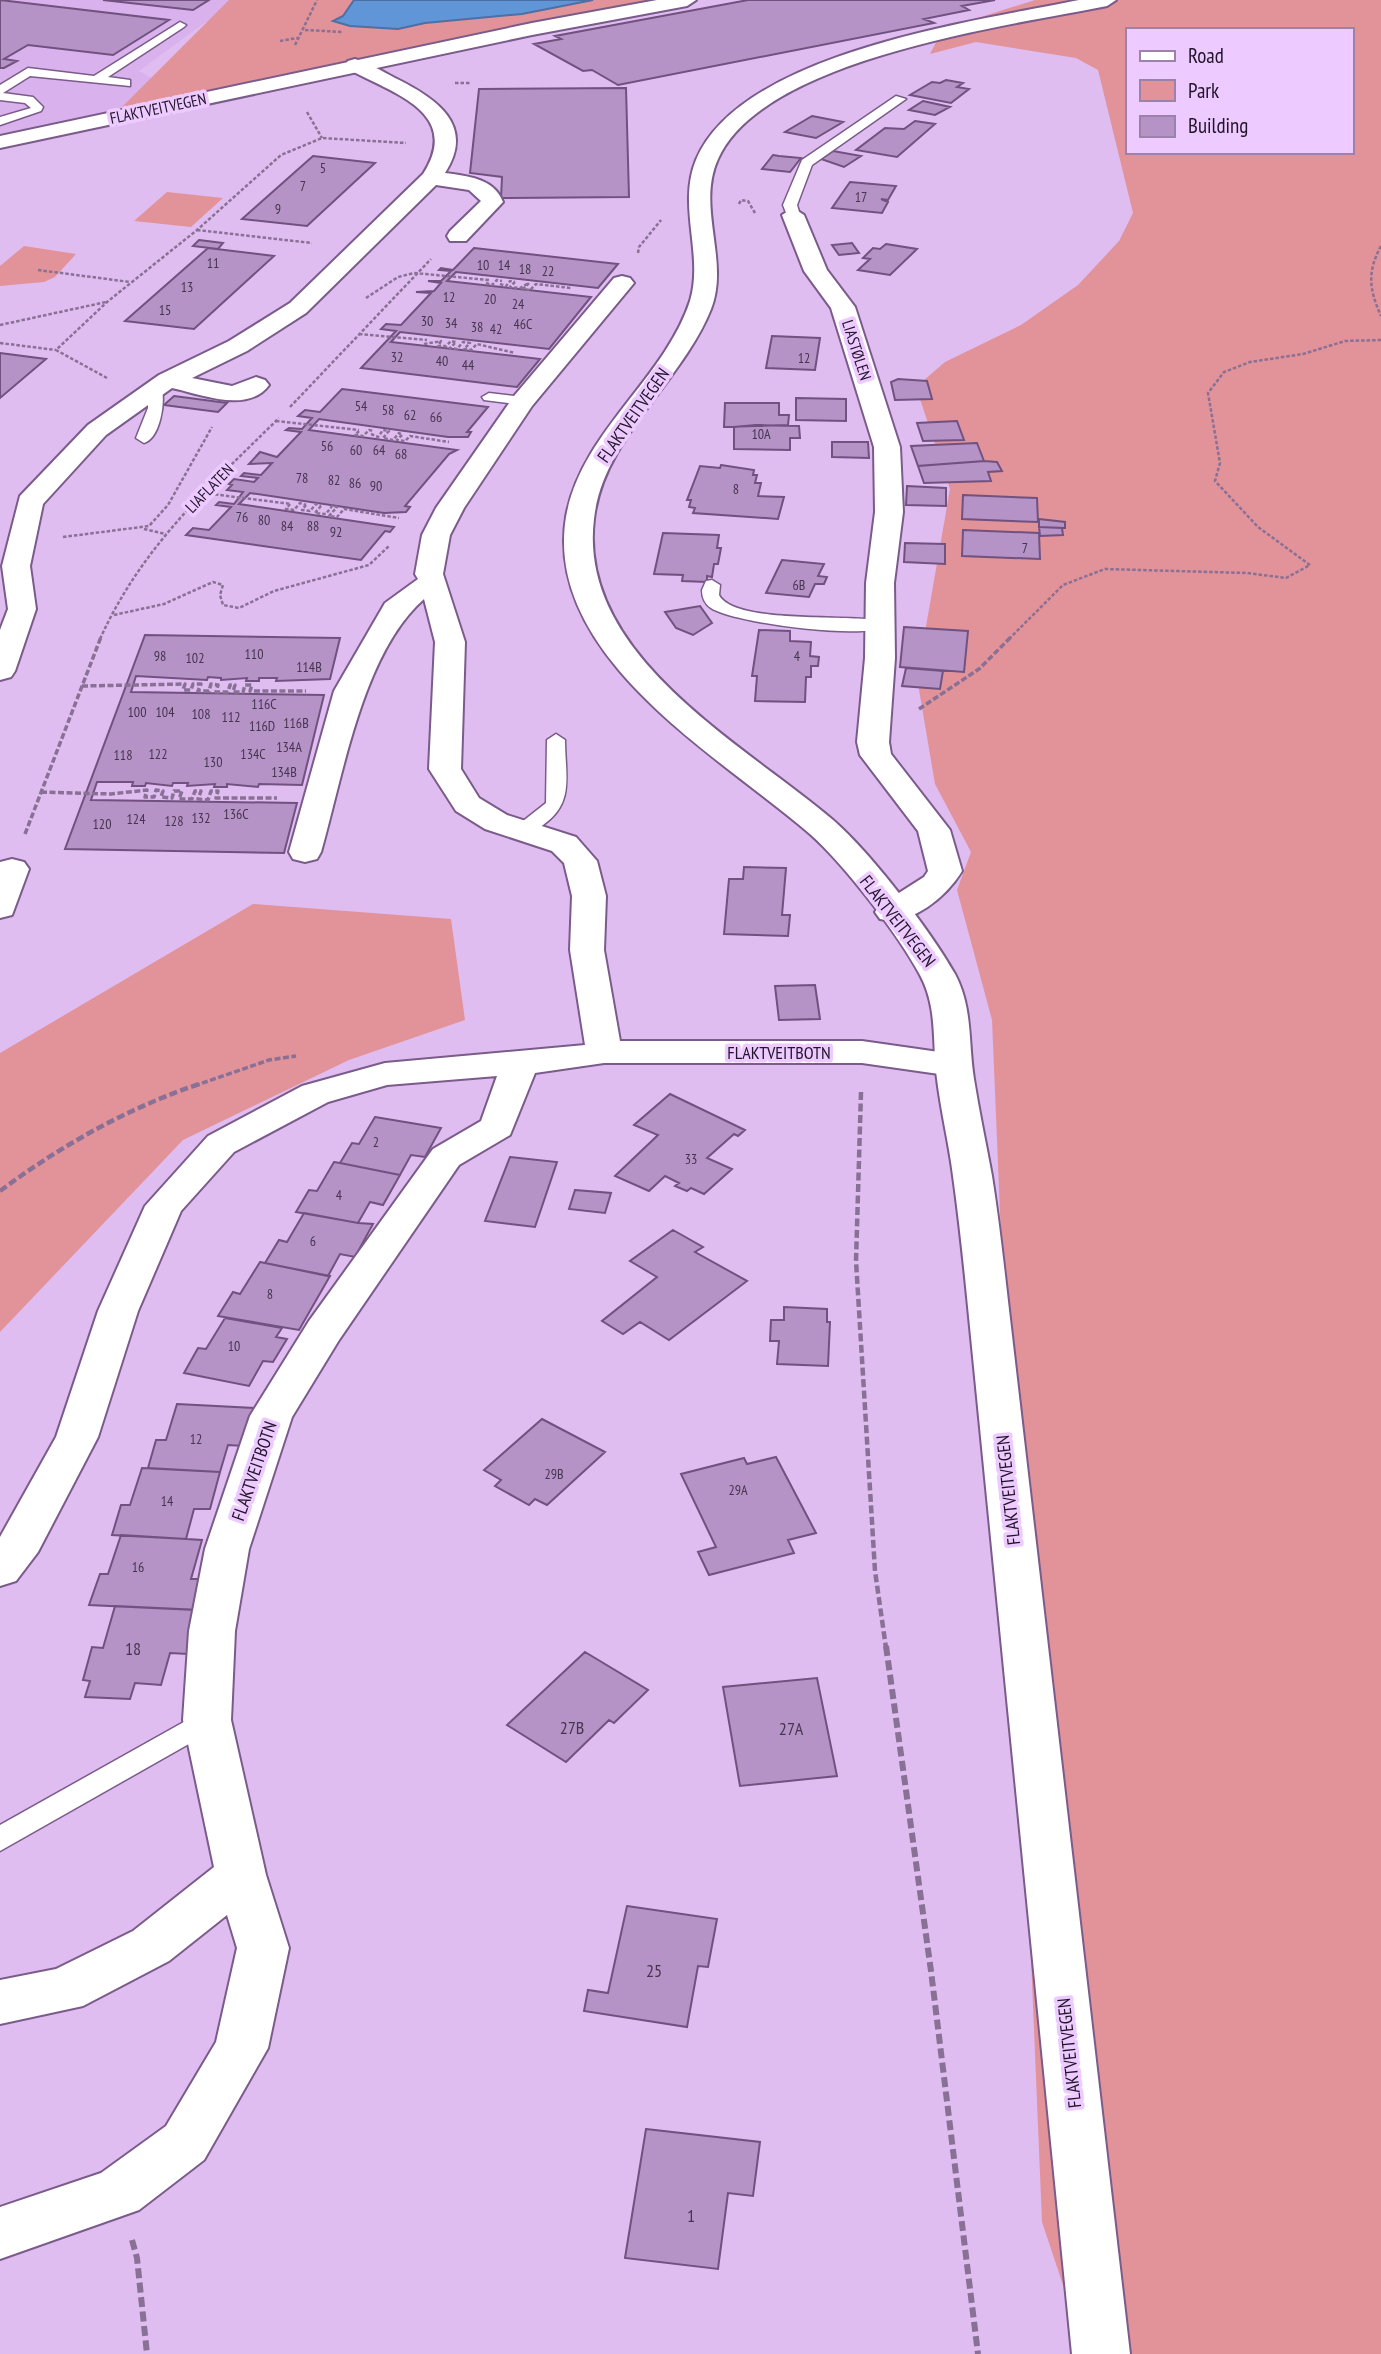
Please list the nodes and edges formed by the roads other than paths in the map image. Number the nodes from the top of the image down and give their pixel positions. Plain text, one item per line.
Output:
1 (687, 0) edge
2 (1107, 0) edge
3 (180, 25) dead end
4 (355, 65) junction
5 (96, 80) junction
6 (126, 83) dead end
7 (0, 90) edge
8 (0, 96) edge
9 (900, 99) dead end
10 (0, 121) edge
11 (0, 142) edge
12 (431, 178) junction
13 (793, 215) joint
14 (458, 236) road end
15 (622, 283) road end
16 (155, 389) junction
17 (245, 389) road end
18 (489, 397) dead end
19 (523, 401) junction
20 (144, 438) dead end
21 (434, 582) junction
22 (712, 585) dead end
23 (881, 624) junction
24 (0, 671) edge
25 (556, 740) dead end
26 (525, 829) junction
27 (305, 852) dead end
28 (12, 869) road end
29 (0, 908) edge
30 (892, 912) junction
31 (604, 1052) junction
32 (521, 1062) junction
33 (953, 1065) junction
34 (0, 1569) edge
35 (207, 1720) junction
36 (0, 1839) edge
37 (241, 1875) junction
38 (0, 2002) edge
39 (0, 2233) edge
40 (1101, 2354) edge

1 - 4 street, FLAKTVEITVEGEN
2 - 30 street, FLAKTVEITVEGEN
3 - 5 lane
4 - 11 street, FLAKTVEITVEGEN
4 - 12 street
5 - 6 lane
5 - 7 lane
8 - 10 lane
9 - 13 lane, LIASTØLEN
12 - 14 street
12 - 16 street
13 - 23 street, LIASTØLEN
15 - 19 street
16 - 17 street
16 - 20 lane
16 - 24 street
18 - 19 lane
19 - 21 street
21 - 26 street
21 - 27 street
22 - 23 lane
23 - 30 street, LIASTØLEN
25 - 26 lane
26 - 31 street
28 - 29 street
30 - 33 street, FLAKTVEITVEGEN
31 - 32 street, FLAKTVEITBOTN
31 - 33 street, FLAKTVEITBOTN
32 - 34 street, FLAKTVEITBOTN
32 - 35 street, FLAKTVEITBOTN
33 - 40 street, FLAKTVEITVEGEN
35 - 36 lane
35 - 37 street, FLAKTVEITBOTN
37 - 38 street
37 - 39 street, FLAKTVEITBOTN

